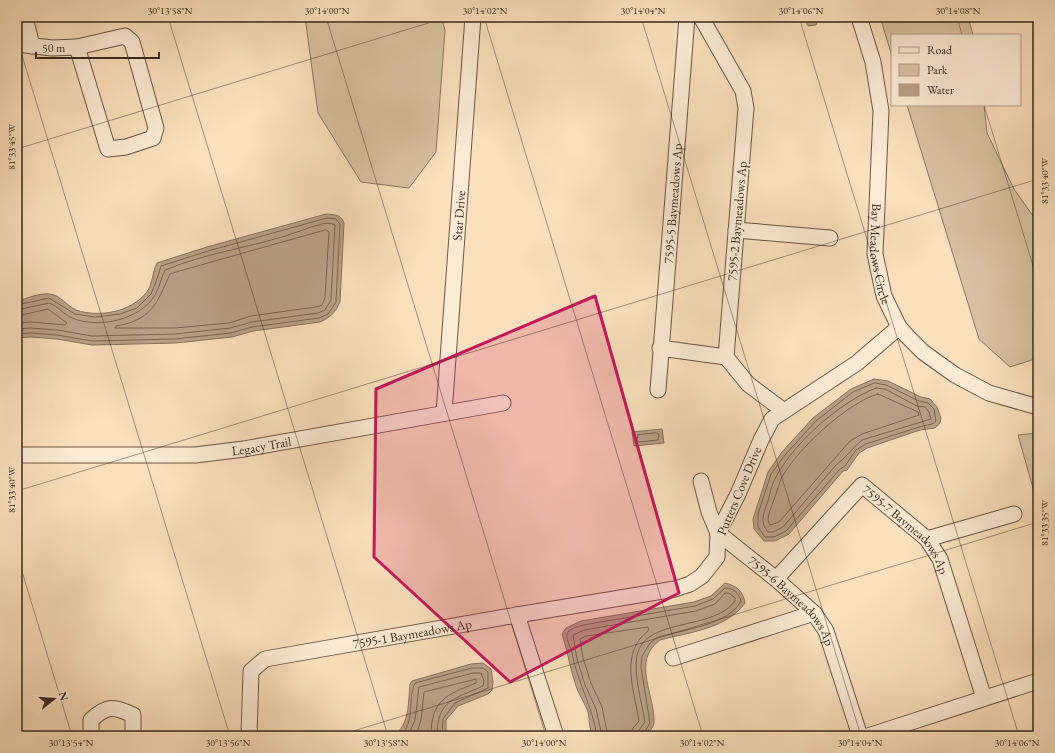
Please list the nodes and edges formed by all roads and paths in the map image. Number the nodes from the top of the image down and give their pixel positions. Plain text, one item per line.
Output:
1 (24, 17) edge
2 (473, 17) edge
3 (687, 17) edge
4 (701, 17) edge
5 (859, 17) edge
6 (17, 44) edge
7 (32, 46) junction
8 (77, 46) junction
9 (736, 230) junction
10 (830, 238) dead end
11 (899, 327) junction
12 (660, 348) junction
13 (726, 357) junction
14 (658, 390) dead end
15 (502, 403) dead end
16 (1038, 407) edge
17 (784, 411) junction
18 (444, 414) junction
19 (17, 455) edge
20 (701, 481) dead end
21 (1014, 514) dead end
22 (718, 533) junction
23 (927, 539) junction
24 (776, 579) junction
25 (814, 613) junction
26 (517, 615) junction
27 (673, 658) dead end
28 (1038, 681) edge
29 (984, 698) junction
30 (91, 736) edge
31 (134, 736) edge
32 (249, 736) edge
33 (556, 736) edge
34 (860, 736) edge
35 (868, 736) edge

1 - 7 street
2 - 18 street, Star Drive
3 - 12 street, 7595-5 Baymeadows Ap
4 - 9 street, 7595-2 Baymeadows Ap
5 - 11 street, Bay Meadows Circle
6 - 7 street
7 - 8 street
8 - 8 street
9 - 10 street
9 - 13 street, 7595-2 Baymeadows Ap
11 - 16 street, Bay Meadows Circle
11 - 17 street, Putters Cove Drive
12 - 13 street
12 - 14 street, 7595-5 Baymeadows Ap
13 - 17 street
15 - 18 street, Legacy Trail
17 - 22 street, Putters Cove Drive
18 - 19 street, Legacy Trail
20 - 22 street, 7595-6 Baymeadows Ap
21 - 23 street
22 - 24 street, 7595-6 Baymeadows Ap
22 - 26 street, Putters Cove Drive
23 - 24 street, 7595-7 Baymeadows Ap
23 - 29 street, 7595-7 Baymeadows Ap
24 - 25 street, 7595-6 Baymeadows Ap
25 - 27 street
25 - 34 street, 7595-6 Baymeadows Ap
26 - 32 street, 7595-1 Baymeadows Ap
26 - 33 street
28 - 29 street
29 - 35 street
30 - 31 street

